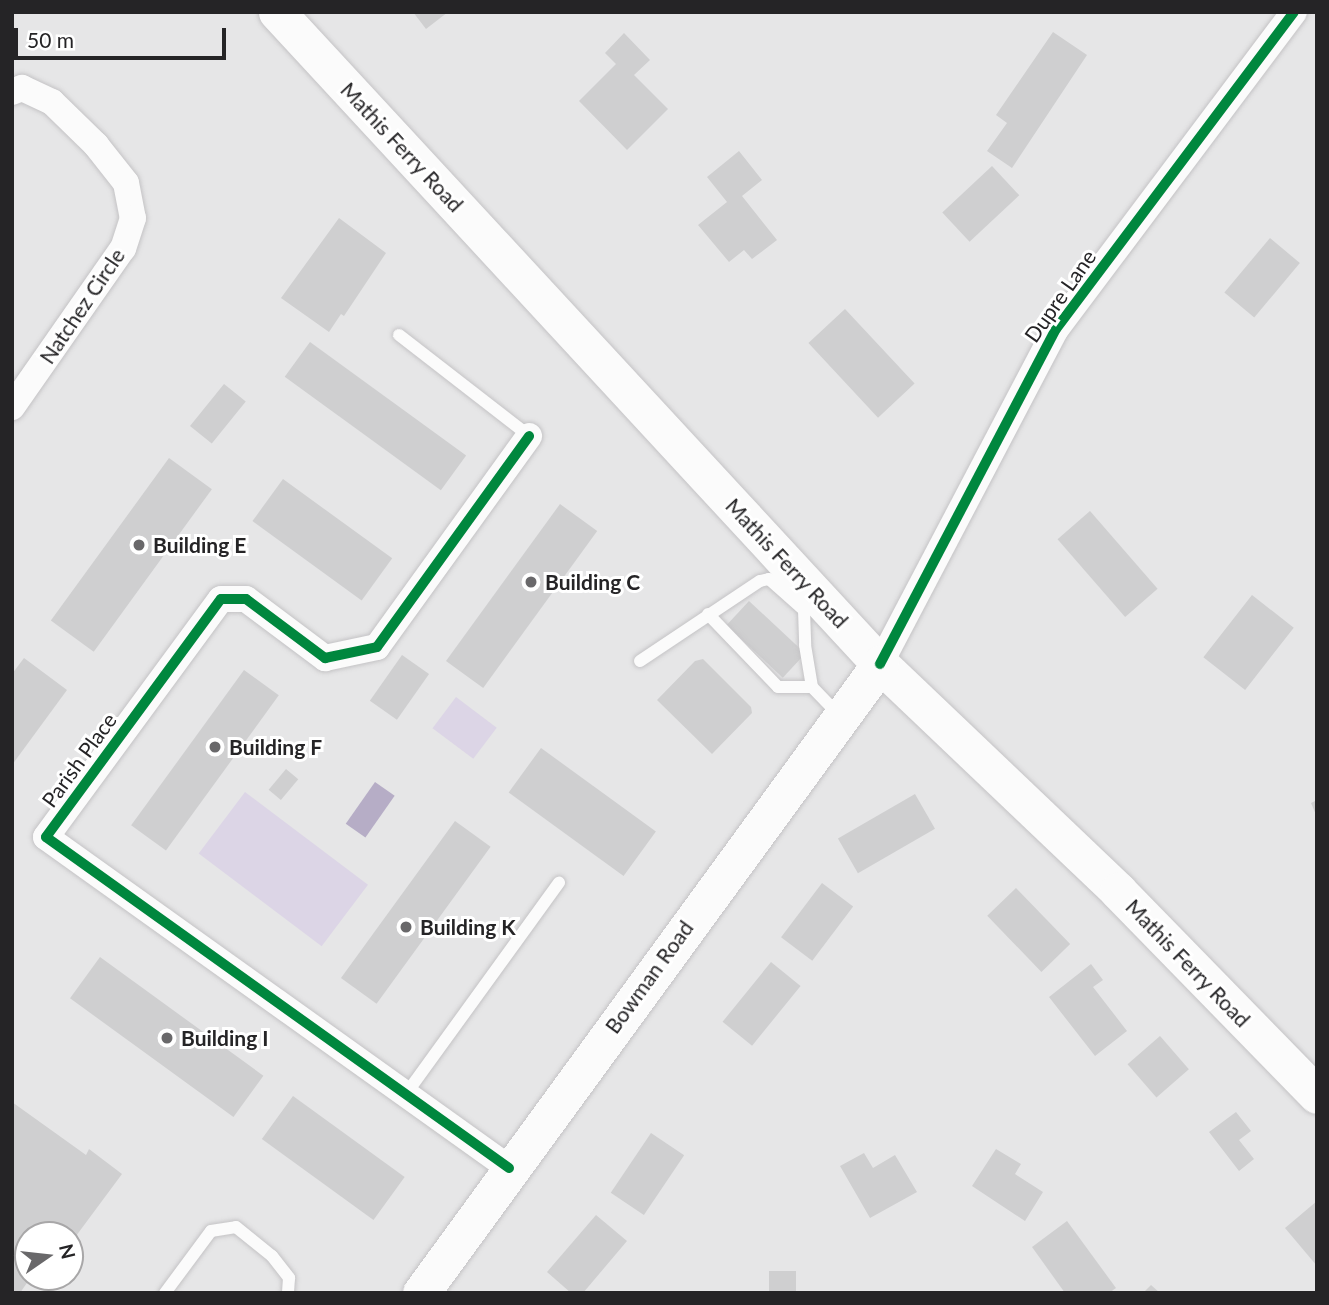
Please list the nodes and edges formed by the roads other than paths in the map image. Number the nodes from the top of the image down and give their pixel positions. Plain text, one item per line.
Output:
1 (277, 12) edge
2 (1294, 12) edge
3 (12, 93) edge
4 (399, 335) dead end
5 (12, 407) edge
6 (529, 436) joint
7 (812, 604) junction
8 (708, 614) junction
9 (640, 661) dead end
10 (880, 664) junction
11 (812, 687) junction
12 (841, 718) junction
13 (559, 883) dead end
14 (406, 1094) junction
15 (1317, 1095) edge
16 (509, 1168) junction
17 (165, 1293) edge
18 (288, 1293) edge
19 (421, 1293) edge

1 - 7 main road, Mathis Ferry Road
2 - 10 street, Dupre Lane
3 - 5 street, Natchez Circle
4 - 6 lane, Parish Place
6 - 14 street, Parish Place
7 - 8 lane
7 - 10 main road, Mathis Ferry Road
7 - 11 lane
8 - 9 lane
8 - 11 lane
10 - 12 main road, Bowman Road
10 - 15 main road, Mathis Ferry Road
11 - 12 lane
12 - 16 main road, Bowman Road
13 - 14 lane
14 - 16 street, Parish Place
16 - 19 main road, Bowman Road
17 - 18 lane

